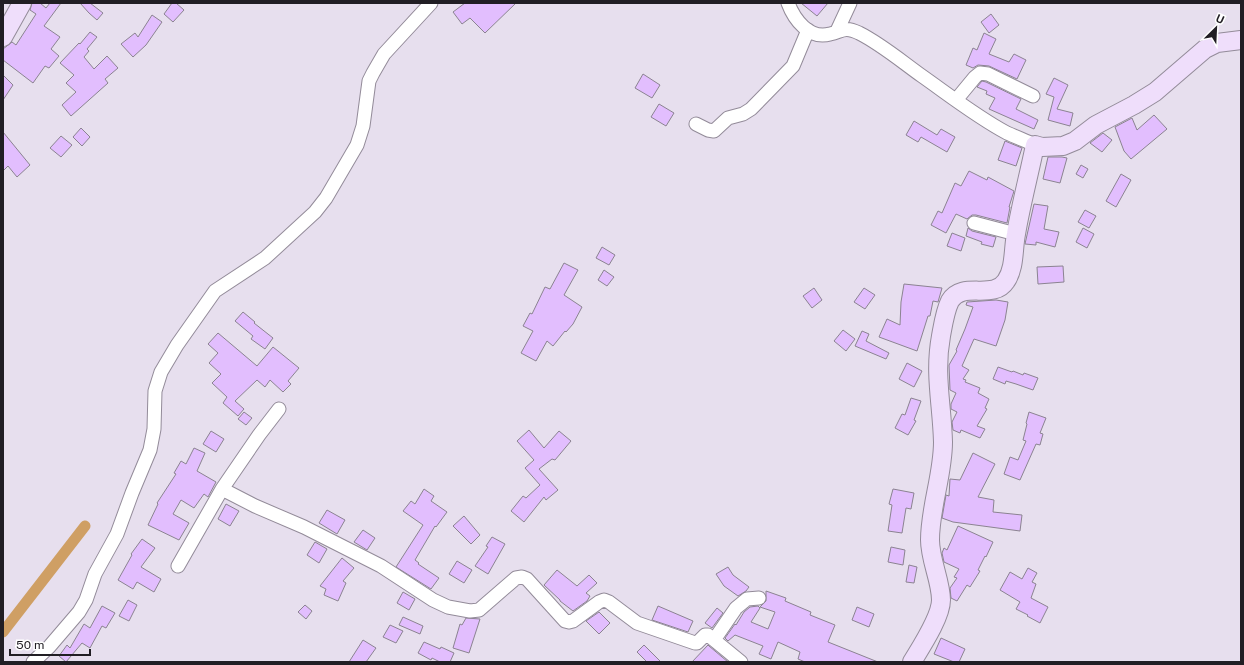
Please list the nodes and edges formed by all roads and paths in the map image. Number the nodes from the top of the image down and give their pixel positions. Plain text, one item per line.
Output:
1 (22, 3) edge
2 (432, 3) edge
3 (788, 3) edge
4 (850, 3) edge
5 (808, 30) junction
6 (837, 31) junction
7 (3, 37) edge
8 (1241, 40) edge
9 (1033, 96) dead end
10 (956, 100) junction
11 (696, 124) dead end
12 (1035, 145) junction
13 (974, 224) dead end
14 (1016, 234) junction
15 (279, 409) dead end
16 (222, 489) junction
17 (178, 566) dead end
18 (759, 598) dead end
19 (714, 640) junction
20 (32, 662) edge
21 (741, 662) edge
22 (912, 662) edge

1 - 7 street
2 - 20 street
3 - 5 street
4 - 6 street
5 - 6 street
5 - 11 street
6 - 10 street
8 - 12 street
9 - 10 street
10 - 12 street
12 - 14 street
13 - 14 street
14 - 22 street
15 - 16 street
16 - 17 street
16 - 19 street
18 - 19 street
19 - 21 street

